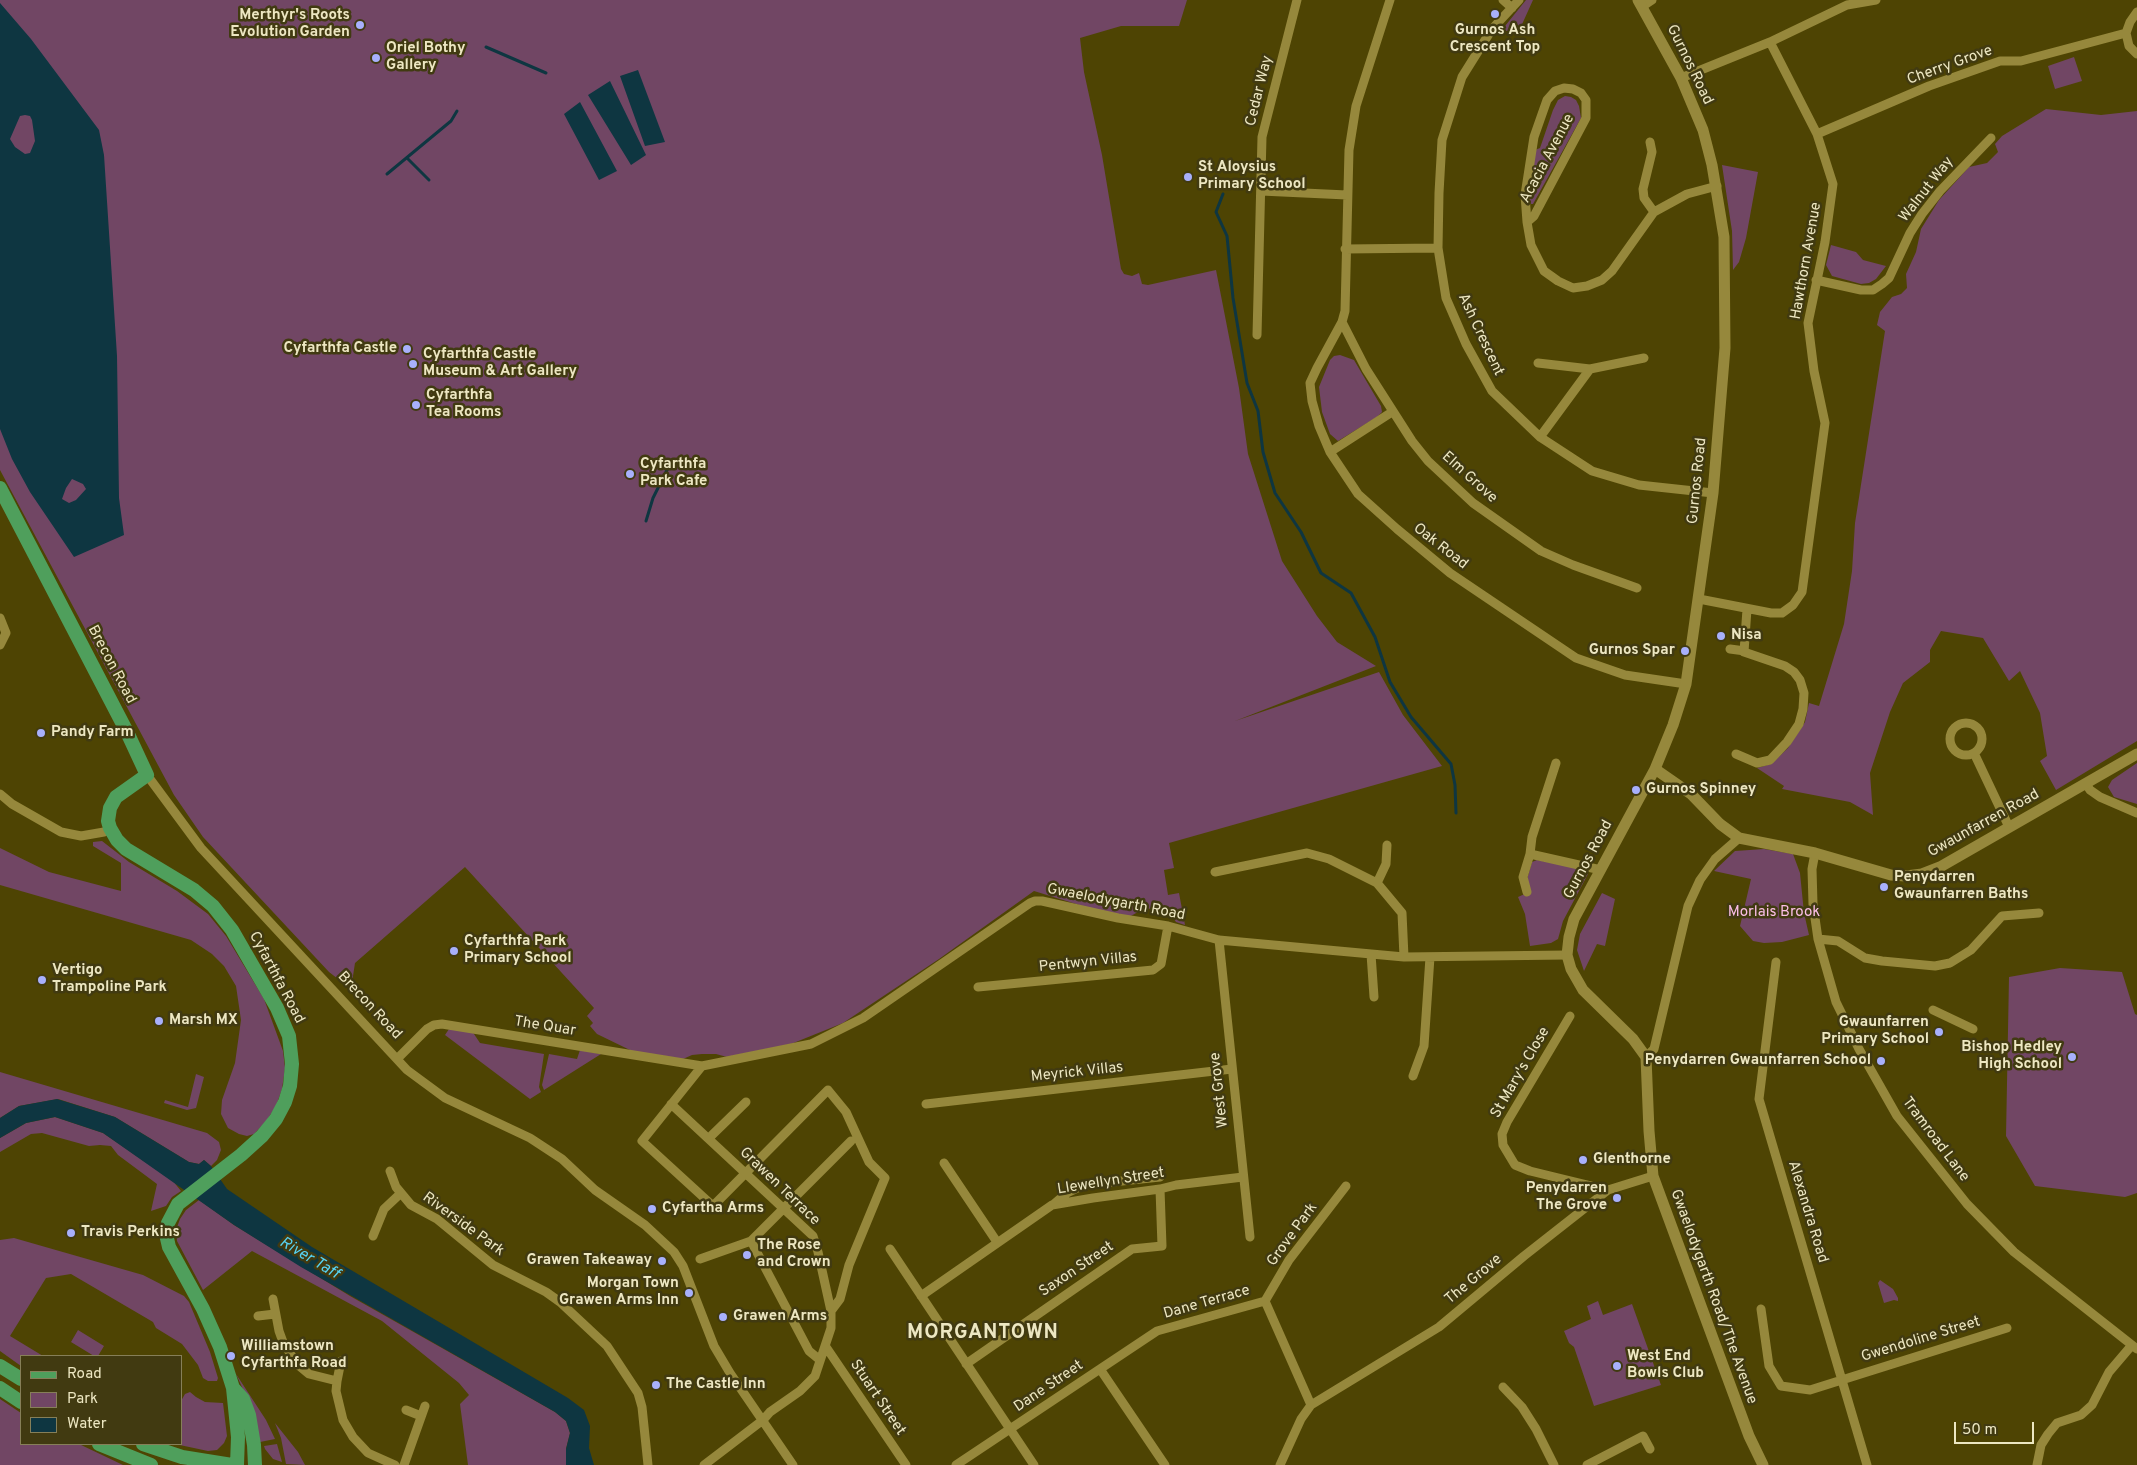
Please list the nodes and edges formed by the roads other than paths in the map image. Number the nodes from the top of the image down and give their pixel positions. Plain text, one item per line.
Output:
1 (1297, 0) edge
2 (1390, 0) edge
3 (1503, 0) edge
4 (1519, 0) edge
5 (1876, 0) edge
6 (1644, 2) edge
7 (1846, 3) edge
8 (1512, 8) junction
9 (2137, 12) edge
10 (2126, 33) junction
11 (1770, 42) junction
12 (2137, 54) edge
13 (1681, 78) junction
14 (1817, 134) junction
15 (1991, 138) dead end
16 (1650, 142) dead end
17 (1717, 186) junction
18 (1261, 191) junction
19 (1347, 195) junction
20 (1654, 212) junction
21 (1527, 222) junction
22 (1438, 248) junction
23 (1345, 249) junction
24 (1816, 280) junction
25 (1342, 322) junction
26 (1257, 335) dead end
27 (1644, 358) dead end
28 (1538, 363) dead end
29 (1590, 369) junction
30 (1392, 412) junction
31 (1540, 437) junction
32 (1330, 452) junction
33 (0, 488) edge
34 (1713, 493) junction
35 (1637, 588) dead end
36 (1699, 599) junction
37 (1747, 609) junction
38 (0, 618) edge
39 (0, 645) edge
40 (1730, 649) dead end
41 (1744, 651) junction
42 (1686, 684) junction
43 (1974, 753) dead end
44 (1736, 754) dead end
45 (2137, 754) edge
46 (1556, 763) dead end
47 (1655, 769) junction
48 (147, 775) junction
49 (2086, 784) junction
50 (0, 794) edge
51 (2137, 813) edge
52 (2010, 827) junction
53 (110, 828) junction
54 (1739, 838) junction
55 (1387, 845) dead end
56 (1815, 853) junction
57 (1530, 854) junction
58 (1601, 870) junction
59 (1215, 872) dead end
60 (1377, 883) junction
61 (1527, 892) dead end
62 (2040, 913) dead end
63 (1168, 926) junction
64 (1818, 939) junction
65 (1219, 940) junction
66 (1371, 954) junction
67 (1567, 955) junction
68 (1404, 957) junction
69 (1430, 957) junction
70 (1776, 962) dead end
71 (978, 987) dead end
72 (1374, 996) dead end
73 (1933, 1010) dead end
74 (1570, 1016) dead end
75 (1973, 1029) dead end
76 (1646, 1057) junction
77 (397, 1059) junction
78 (702, 1066) junction
79 (1232, 1070) junction
80 (1413, 1076) dead end
81 (746, 1102) dead end
82 (672, 1104) junction
83 (926, 1104) dead end
84 (709, 1138) junction
85 (851, 1141) dead end
86 (944, 1163) dead end
87 (390, 1171) dead end
88 (745, 1172) junction
89 (1653, 1176) junction
90 (1160, 1177) dead end
91 (1244, 1177) junction
92 (1346, 1186) dead end
93 (1160, 1189) junction
94 (1608, 1190) junction
95 (401, 1193) junction
96 (1052, 1205) junction
97 (783, 1209) junction
98 (373, 1236) dead end
99 (1250, 1236) dead end
100 (751, 1241) junction
101 (998, 1242) junction
102 (890, 1249) dead end
103 (700, 1260) dead end
104 (921, 1296) junction
105 (273, 1299) dead end
106 (1265, 1301) junction
107 (1761, 1309) dead end
108 (831, 1311) junction
109 (275, 1314) junction
110 (258, 1316) dead end
111 (2007, 1328) dead end
112 (1157, 1331) joint
113 (826, 1347) junction
114 (2134, 1347) edge
115 (820, 1360) junction
116 (341, 1361) dead end
117 (966, 1364) junction
118 (0, 1366) edge
119 (1100, 1369) junction
120 (20, 1378) edge
121 (1842, 1379) junction
122 (337, 1381) junction
123 (1504, 1387) dead end
124 (0, 1388) edge
125 (233, 1388) junction
126 (20, 1401) edge
127 (1311, 1405) junction
128 (425, 1406) dead end
129 (406, 1410) dead end
130 (421, 1416) junction
131 (763, 1420) junction
132 (1009, 1429) junction
133 (101, 1445) edge
134 (146, 1445) edge
135 (1650, 1449) dead end
136 (151, 1465) edge
137 (232, 1465) edge
138 (237, 1465) edge
139 (255, 1465) edge
140 (395, 1465) edge
141 (404, 1465) edge
142 (648, 1465) edge
143 (704, 1465) edge
144 (793, 1465) edge
145 (906, 1465) edge
146 (956, 1465) edge
147 (1034, 1465) edge
148 (1165, 1465) edge
149 (1280, 1465) edge
150 (1554, 1465) edge
151 (1587, 1465) edge
152 (1763, 1465) edge
153 (1867, 1465) edge
154 (2036, 1465) edge

1 - 18 street, Cedar Way
2 - 19 street
3 - 8 street
4 - 8 street, Ash Crescent
5 - 7 street
6 - 13 street, Gurnos Road
7 - 11 street
8 - 22 street, Ash Crescent
9 - 10 street
10 - 12 street
10 - 14 street, Cherry Grove
11 - 13 street
11 - 14 street, Hawthorn Avenue
13 - 17 street, Gurnos Road
14 - 24 street, Hawthorn Avenue
15 - 24 street, Walnut Way
16 - 20 street
17 - 20 street, Acacia Avenue
17 - 34 street, Gurnos Road
18 - 19 street
18 - 26 street, Cedar Way
19 - 23 street
20 - 21 street, Acacia Avenue
21 - 21 street, Acacia Avenue
22 - 23 street
22 - 31 street, Ash Crescent
23 - 25 street
24 - 37 street, Hawthorn Avenue
25 - 30 street, Elm Grove
25 - 32 street, Oak Road
27 - 29 street
28 - 29 street
29 - 31 street
30 - 32 street
30 - 35 street, Elm Grove
31 - 34 street, Ash Crescent
32 - 42 street, Oak Road
33 - 48 main road, Brecon Road
34 - 36 street, Gurnos Road
36 - 37 street, Hawthorn Avenue
36 - 42 street, Gurnos Road
37 - 41 street
38 - 39 street
40 - 41 street
41 - 44 street
42 - 47 street, Gurnos Road
43 - 52 street
45 - 49 street, Gwaunfarren Road
46 - 57 street
47 - 54 street
47 - 58 street, Gurnos Road
48 - 53 main road
48 - 77 street, Brecon Road
49 - 51 street
49 - 52 street, Gwaunfarren Road
50 - 53 street
52 - 56 street, Gwaunfarren Road
53 - 125 main road, Cyfarthfa Road
54 - 56 street, Gwaunfarren Road
54 - 76 street
55 - 60 street
56 - 64 street, Tramroad Lane
57 - 58 street
57 - 61 street
58 - 67 street, Gurnos Road
59 - 60 street
60 - 68 street
62 - 64 street
63 - 65 street, Gwaelodygarth Road
63 - 71 street, Pentwyn Villas
63 - 78 street, Gwaelodygarth Road
64 - 114 street, Tramroad Lane
65 - 66 street, Gwaelodygarth Road
65 - 79 street, West Grove
66 - 68 street, Gwaelodygarth Road
66 - 72 street
67 - 69 street, Gwaelodygarth Road
67 - 76 street
68 - 69 street, Gwaelodygarth Road
69 - 80 street
70 - 121 street, Alexandra Road
73 - 75 street
74 - 94 street, St Mary's Close
76 - 89 street, Gwaelodygarth Road/The Avenue
77 - 78 street, The Quar
77 - 131 street, Brecon Road
78 - 82 street
79 - 83 street, Meyrick Villas
79 - 91 street, West Grove
81 - 84 street
82 - 84 street, Grawen Terrace
82 - 88 street
84 - 88 street, Grawen Terrace
85 - 97 street
86 - 101 street
87 - 95 street, Riverside Park
88 - 97 street, Grawen Terrace
88 - 108 street
89 - 94 street, The Grove
89 - 152 street, Gwaelodygarth Road/The Avenue
90 - 96 street
91 - 93 street, Llewellyn Street
91 - 99 street, West Grove
92 - 106 street, Grove Park
93 - 96 street, Llewellyn Street
93 - 117 street, Saxon Street
94 - 127 street, The Grove
95 - 98 street
95 - 142 street, Riverside Park
96 - 101 street, Llewellyn Street
97 - 100 street
97 - 108 street, Grawen Terrace
100 - 103 street
100 - 115 street
101 - 104 street, Llewellyn Street
102 - 104 street
104 - 117 street
105 - 109 street
106 - 112 street, Dane Terrace
106 - 127 street
107 - 121 street, Gwendoline Street
108 - 113 street
109 - 110 street
109 - 122 street
111 - 121 street, Gwendoline Street
112 - 119 street, Dane Street
113 - 115 street
113 - 145 street, Stuart Street
114 - 154 street
115 - 131 street
116 - 122 street
117 - 132 street
118 - 120 main road
119 - 132 street, Dane Street
119 - 148 street
121 - 153 street, Alexandra Road
122 - 140 street
123 - 150 street
124 - 126 main road
125 - 138 main road, Cyfarthfa Road
125 - 139 main road, Cyfarthfa Road
127 - 149 street
128 - 130 street
129 - 130 street
130 - 141 street
131 - 143 street
131 - 144 street, Brecon Road
132 - 146 street, Dane Street
132 - 147 street
133 - 136 main road
134 - 137 main road
135 - 151 street

